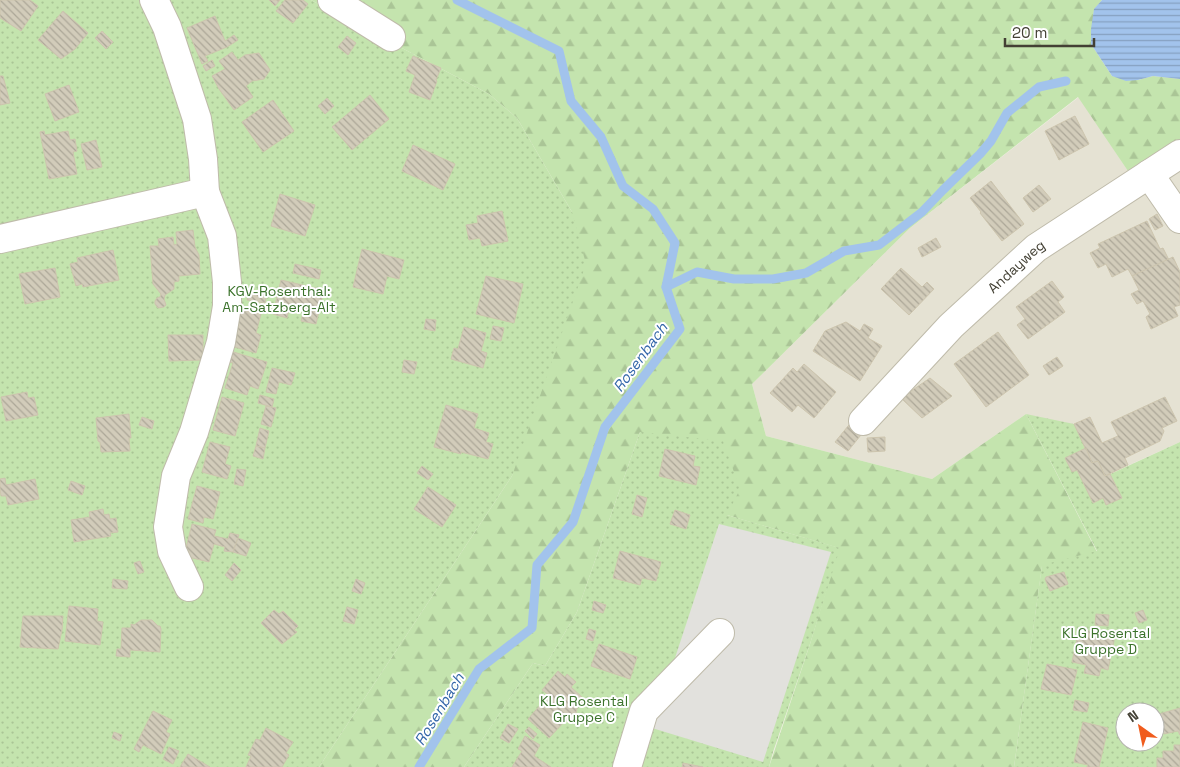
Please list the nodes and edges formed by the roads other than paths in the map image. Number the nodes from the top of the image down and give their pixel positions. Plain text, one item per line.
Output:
1 (154, 0) edge
2 (332, 0) edge
3 (391, 37) dead end
4 (1180, 154) edge
5 (1149, 174) junction
6 (205, 192) junction
7 (1180, 219) edge
8 (0, 240) edge
9 (862, 421) dead end
10 (189, 587) dead end
11 (720, 632) dead end
12 (627, 767) edge

1 - 6 street
2 - 3 street
4 - 5 street, Andayweg
5 - 7 street
5 - 9 street, Andayweg
6 - 8 street
6 - 10 street
11 - 12 street

